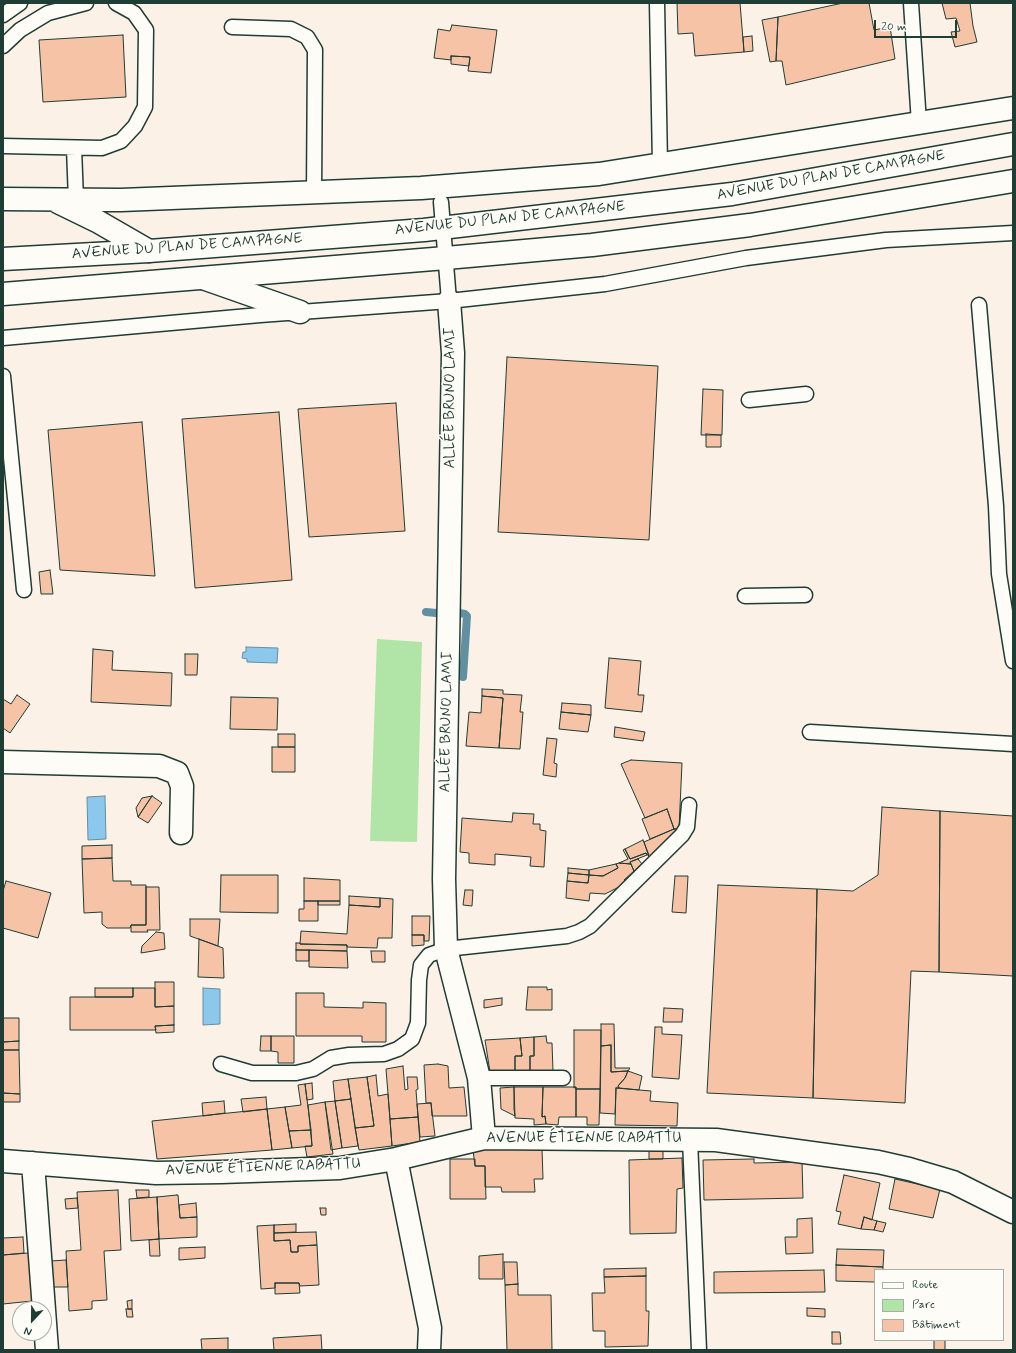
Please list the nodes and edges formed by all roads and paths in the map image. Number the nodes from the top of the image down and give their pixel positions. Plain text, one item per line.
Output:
1 (20, 3) edge
2 (86, 3) edge
3 (116, 3) edge
4 (657, 3) edge
5 (911, 3) edge
6 (3, 15) edge
7 (232, 27) dead end
8 (3, 46) edge
9 (1013, 108) edge
10 (919, 123) junction
11 (1013, 144) edge
12 (3, 146) edge
13 (74, 148) junction
14 (660, 165) junction
15 (1013, 181) edge
16 (314, 193) junction
17 (3, 199) edge
18 (66, 200) junction
19 (441, 202) dead end
20 (443, 227) junction
21 (1013, 233) edge
22 (148, 251) junction
23 (446, 258) junction
24 (3, 259) edge
25 (203, 278) junction
26 (3, 294) edge
27 (449, 301) junction
28 (979, 305) dead end
29 (300, 312) junction
30 (3, 338) edge
31 (3, 376) edge
32 (806, 394) dead end
33 (749, 400) dead end
34 (4, 405) edge
35 (24, 590) dead end
36 (805, 595) dead end
37 (745, 596) dead end
38 (1013, 661) edge
39 (810, 732) dead end
40 (1013, 744) edge
41 (3, 762) edge
42 (689, 805) dead end
43 (181, 833) dead end
44 (446, 949) junction
45 (221, 1064) dead end
46 (479, 1078) junction
47 (562, 1078) dead end
48 (484, 1138) junction
49 (690, 1140) junction
50 (396, 1159) junction
51 (3, 1161) edge
52 (33, 1163) junction
53 (1013, 1212) edge
54 (47, 1350) edge
55 (430, 1350) edge
56 (699, 1350) edge

1 - 6 lane
2 - 8 lane
3 - 13 lane
4 - 14 lane
5 - 10 lane
7 - 16 lane
9 - 10 street
10 - 14 street
11 - 20 street, AVENUE DU PLAN DE CAMPAGNE
12 - 13 lane
13 - 18 lane
14 - 16 street
15 - 23 street, AVENUE DU PLAN DE CAMPAGNE
16 - 18 street
17 - 18 street
18 - 22 street
19 - 20 lane
20 - 22 street, AVENUE DU PLAN DE CAMPAGNE
20 - 23 lane
21 - 27 lane
22 - 24 street, AVENUE DU PLAN DE CAMPAGNE
23 - 25 street, AVENUE DU PLAN DE CAMPAGNE
23 - 27 lane
25 - 26 street, AVENUE DU PLAN DE CAMPAGNE
25 - 29 street
27 - 29 lane
27 - 44 street, ALLÉE BRUNO LAMI
28 - 38 lane
29 - 30 lane
31 - 34 lane
32 - 33 lane
34 - 35 lane
36 - 37 lane
39 - 40 lane
41 - 43 street
42 - 44 lane
44 - 45 lane
44 - 46 street, ALLÉE BRUNO LAMI
46 - 47 lane
46 - 48 street, ALLÉE BRUNO LAMI
48 - 49 street, AVENUE ÉTIENNE RABATTU
48 - 50 street, AVENUE ÉTIENNE RABATTU
49 - 53 street, AVENUE ÉTIENNE RABATTU
49 - 56 lane
50 - 52 street, AVENUE ÉTIENNE RABATTU
50 - 55 street
51 - 52 street, AVENUE ÉTIENNE RABATTU
52 - 54 street

